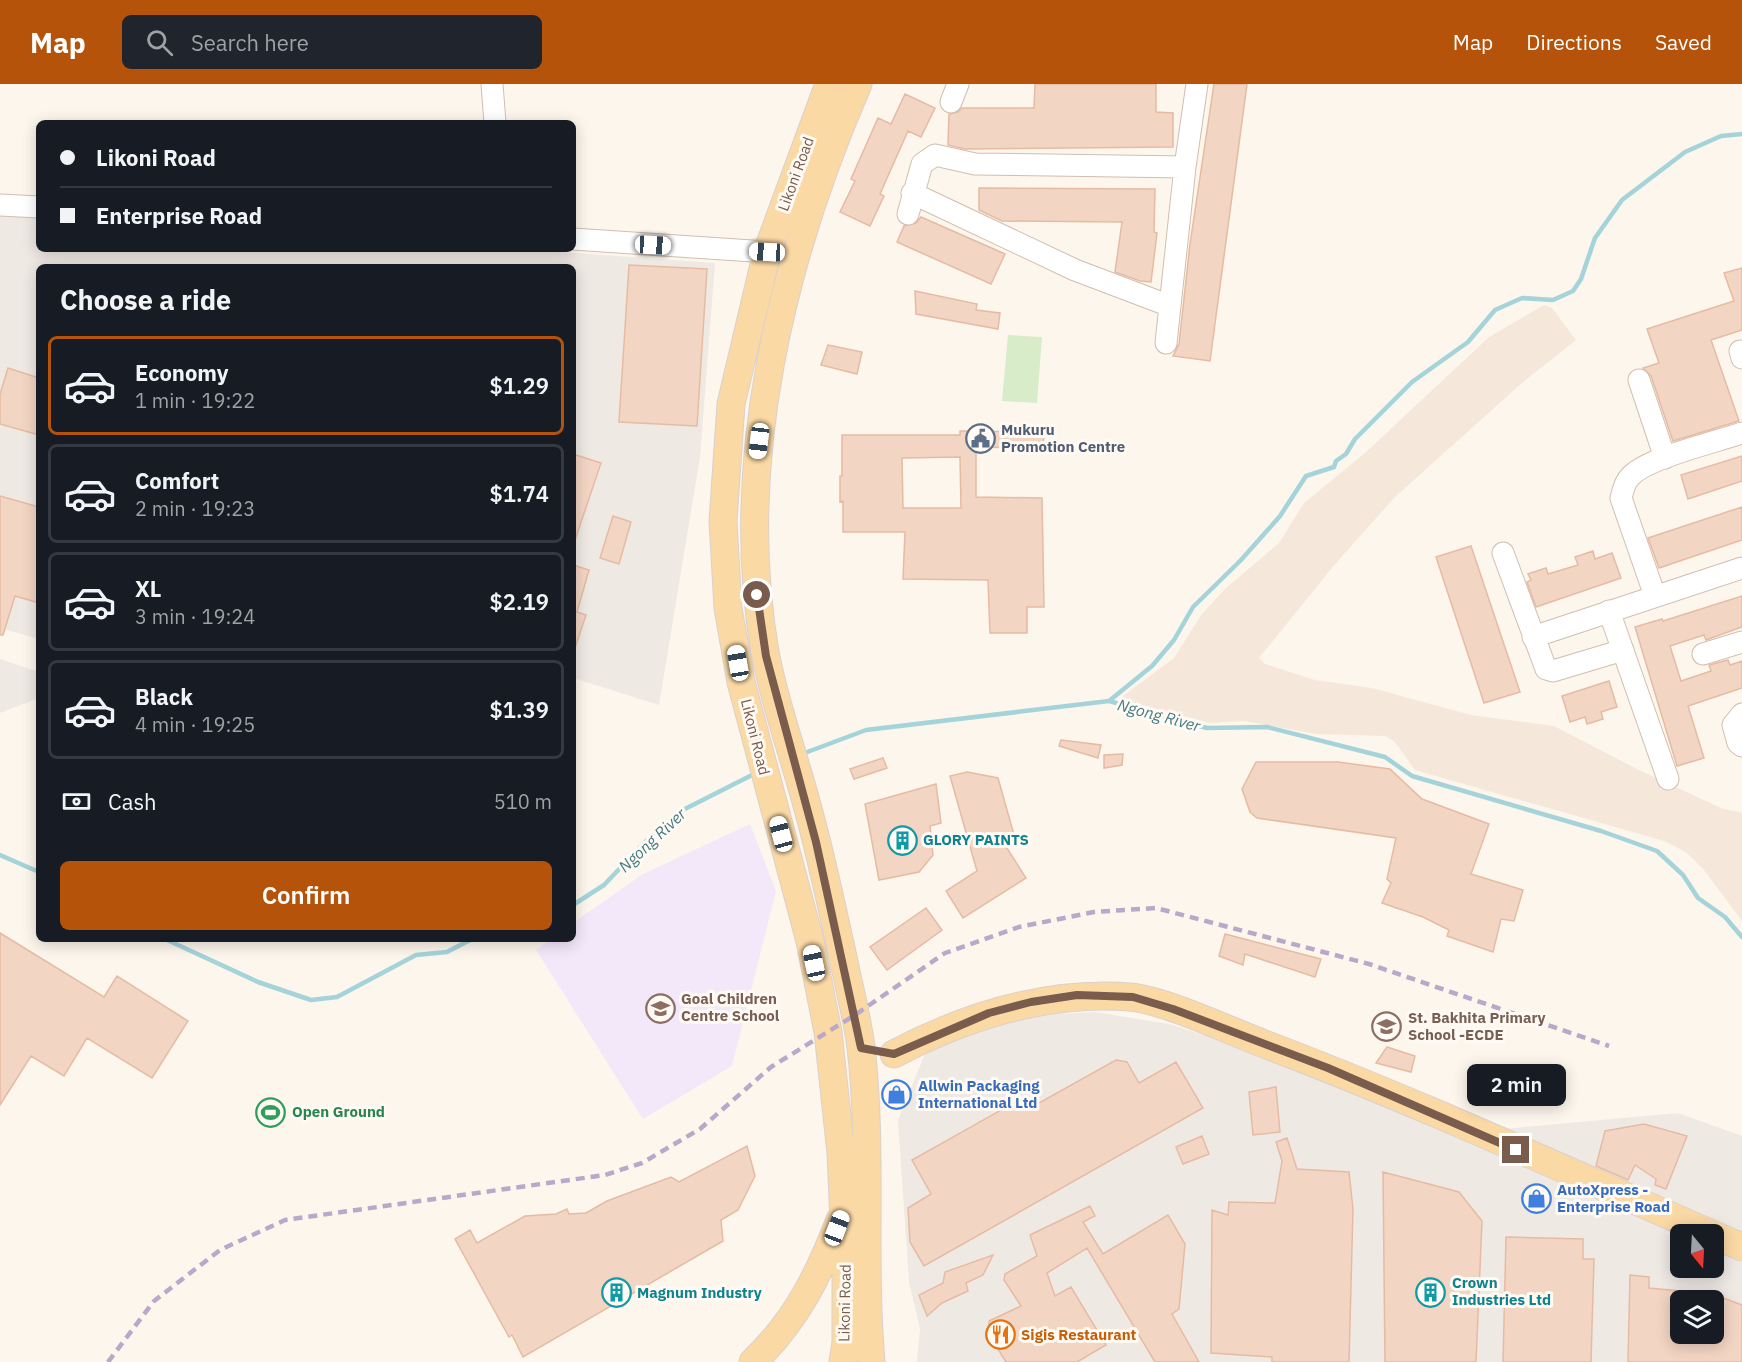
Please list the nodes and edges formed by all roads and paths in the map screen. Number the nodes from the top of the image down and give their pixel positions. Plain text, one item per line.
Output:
1 (492, 84) edge
2 (829, 84) edge
3 (858, 84) edge
4 (1197, 84) edge
5 (495, 120) edge
6 (1185, 167) junction
7 (0, 205) edge
8 (36, 207) edge
9 (576, 239) edge
10 (767, 252) junction
11 (1170, 306) junction
12 (1166, 343) dead end
13 (1639, 380) dead end
14 (1742, 433) edge
15 (1665, 458) junction
16 (1503, 553) dead end
17 (1742, 568) edge
18 (1655, 596) junction
19 (1609, 611) junction
20 (1533, 637) junction
21 (1742, 642) edge
22 (1623, 650) junction
23 (1703, 654) dead end
24 (1742, 714) edge
25 (1742, 746) edge
26 (1668, 779) dead end
27 (829, 1048) junction
28 (861, 1048) junction
29 (894, 1054) junction
30 (863, 1082) junction
31 (836, 1108) junction
32 (844, 1210) junction
33 (1742, 1246) edge
34 (753, 1362) edge
35 (843, 1362) edge
36 (871, 1362) edge

1 - 5 street
2 - 10 main road, Likoni Road
3 - 28 main road, Likoni Road
4 - 6 street
6 - 11 street
6 - 11 street
7 - 8 street
9 - 10 street
10 - 27 main road, Likoni Road
11 - 12 street
13 - 15 street
14 - 15 street
15 - 18 street
16 - 20 street
17 - 18 street
18 - 19 street
19 - 20 street
19 - 22 street
20 - 22 street
21 - 23 street
22 - 26 street
24 - 25 street
27 - 28 main road
27 - 31 main road, Likoni Road
28 - 29 main road
28 - 30 main road, Likoni Road
29 - 30 main road
29 - 33 main road
30 - 31 main road
30 - 36 main road, Likoni Road
31 - 32 main road, Likoni Road
32 - 34 main road
32 - 35 main road, Likoni Road

